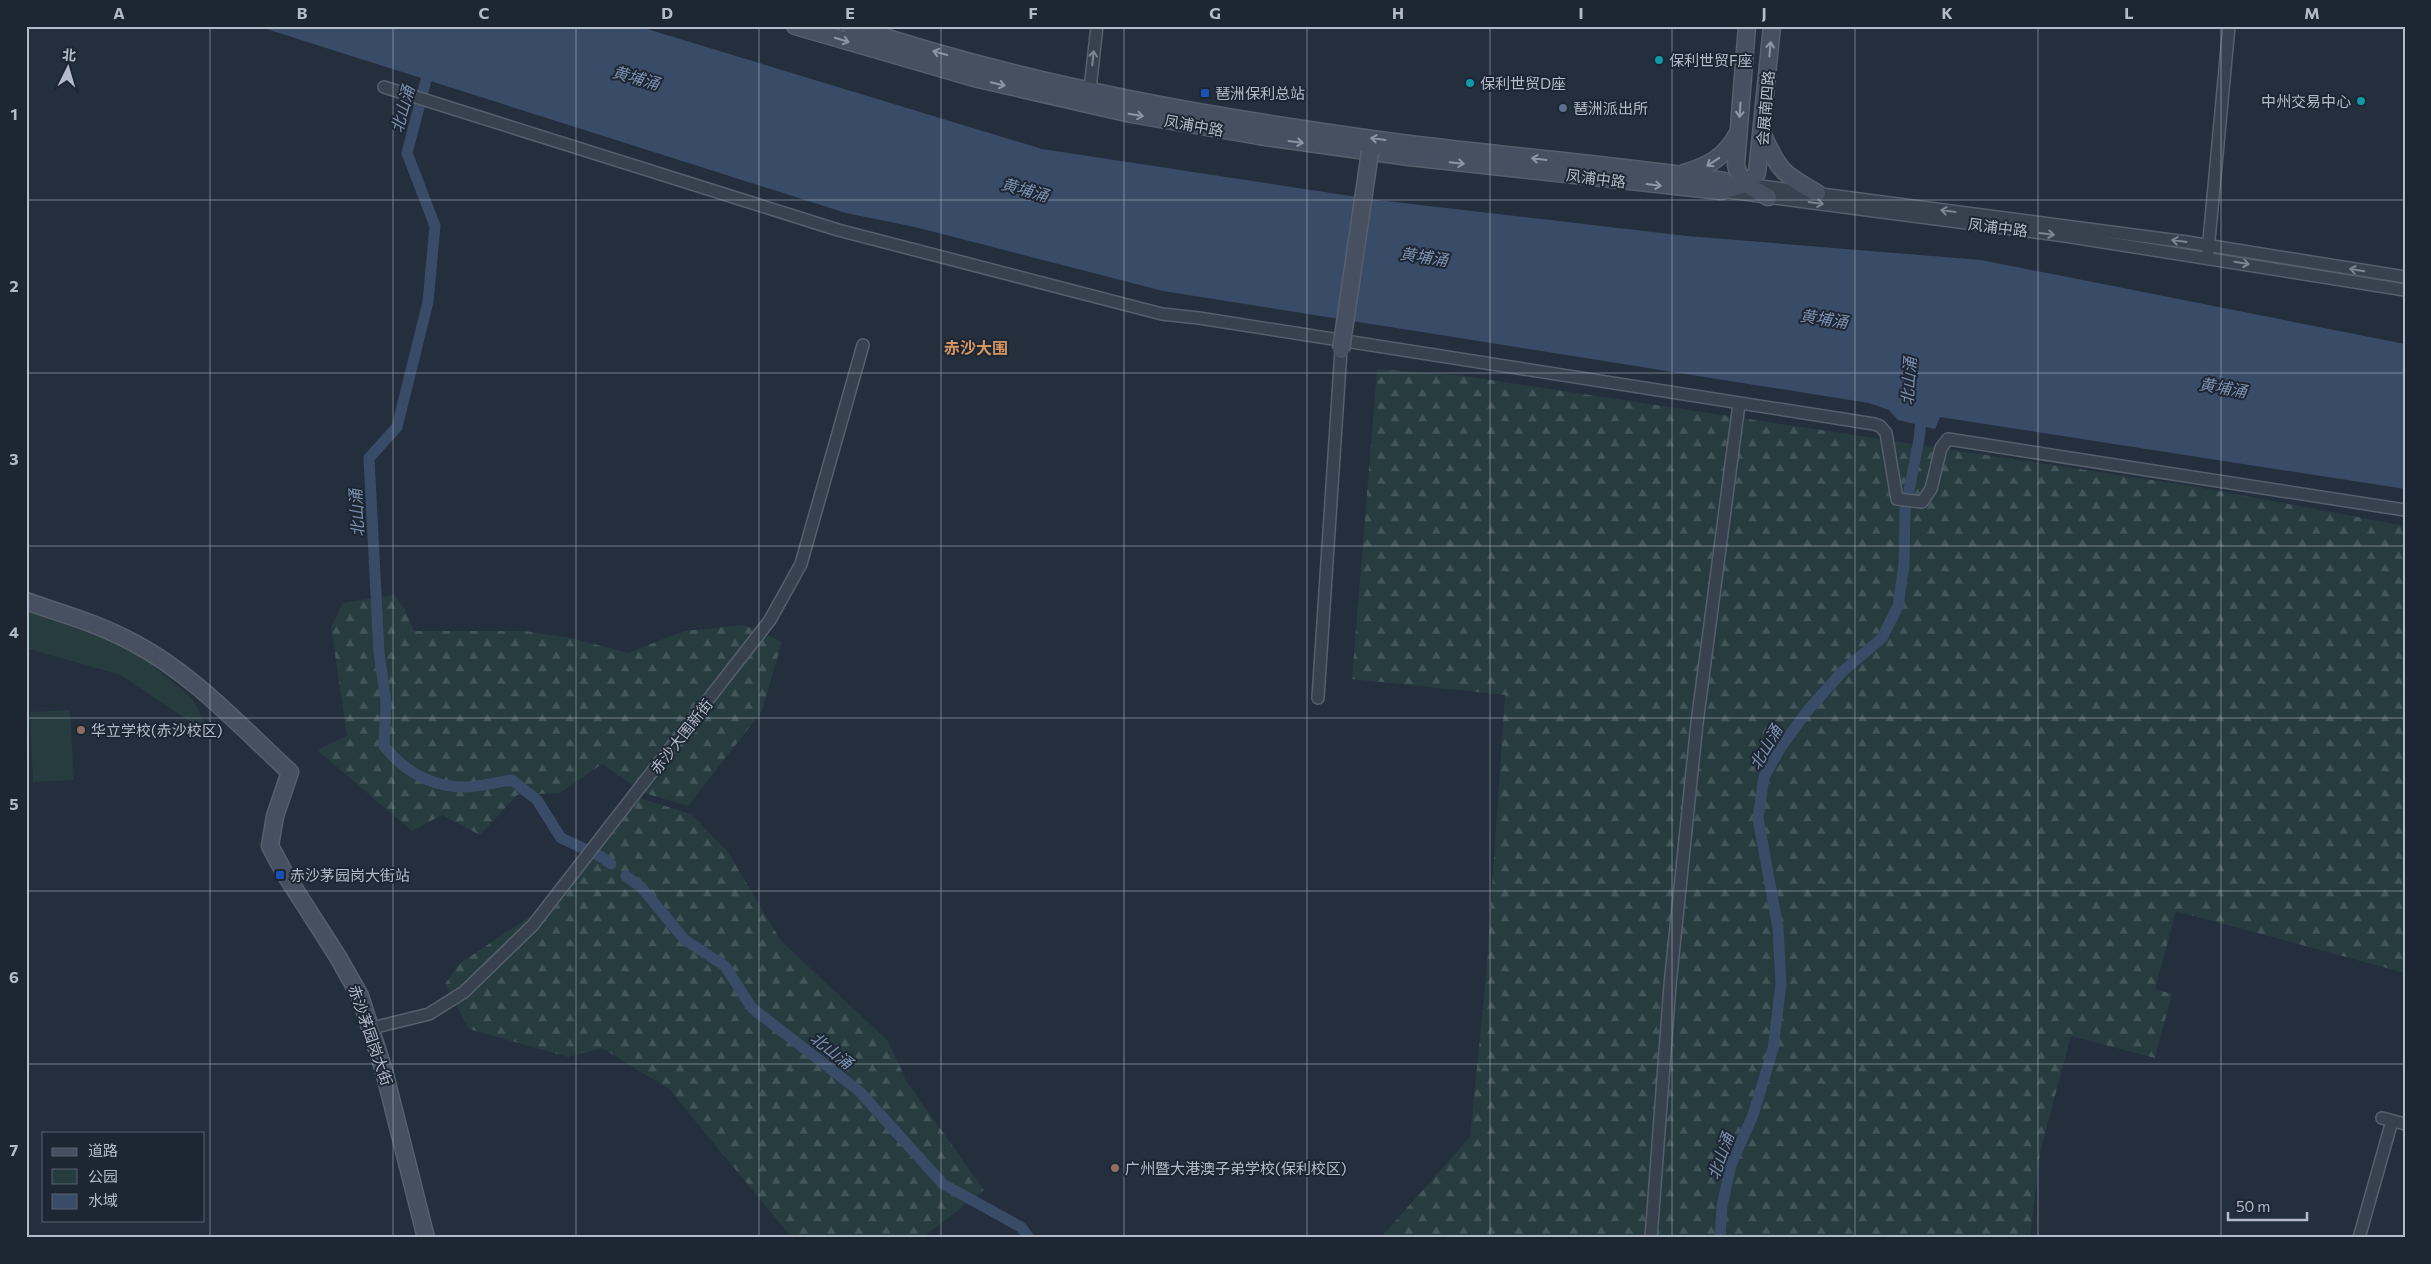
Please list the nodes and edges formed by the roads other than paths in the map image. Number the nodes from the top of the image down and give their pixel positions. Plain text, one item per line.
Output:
1 (795, 26) edge
2 (851, 26) edge
3 (1097, 26) edge
4 (1747, 26) edge
5 (1772, 26) edge
6 (2229, 26) edge
7 (384, 87) dead end
8 (1089, 97) junction
9 (1739, 131) junction
10 (1763, 133) junction
11 (1370, 152) junction
12 (1675, 175) junction
13 (1746, 184) junction
14 (1721, 191) junction
15 (1817, 193) junction
16 (1768, 197) junction
17 (2209, 245) junction
18 (2207, 258) junction
19 (2405, 277) edge
20 (2405, 290) edge
21 (863, 345) dead end
22 (1341, 350) joint
23 (1739, 404) junction
24 (2405, 510) edge
25 (26, 601) edge
26 (1318, 698) dead end
27 (372, 1028) junction
28 (2405, 1124) edge
29 (426, 1238) edge
30 (1651, 1238) edge
31 (2359, 1238) edge

1 -> 8 street, 凤浦中路
8 -> 2 street, 凤浦中路
8 -> 3 street
4 -> 9 street, 会展南四路
10 -> 5 street, 会展南四路
6 - 17 street
7 - 23 street
8 -> 11 street, 凤浦中路
12 -> 8 street, 凤浦中路
9 -> 12 street
9 - 13 street, 会展南四路
10 - 13 street, 会展南四路
10 - 15 street
11 -> 14 street, 凤浦中路
11 - 22 street, bridge
12 - 13 street, 凤浦中路
13 - 14 street
13 - 15 street, 凤浦中路
13 - 16 street
14 - 16 street, 凤浦中路
17 -> 15 street, 凤浦中路
16 -> 18 street, 凤浦中路
17 - 18 street
19 -> 17 street, 凤浦中路
18 -> 20 street, 凤浦中路
21 - 27 street, 赤沙大围新街
22 - 26 street
23 - 24 street
23 - 30 street
25 - 27 street, 赤沙茅园岗大街
27 - 29 street, 赤沙茅园岗大街
28 - 31 street

